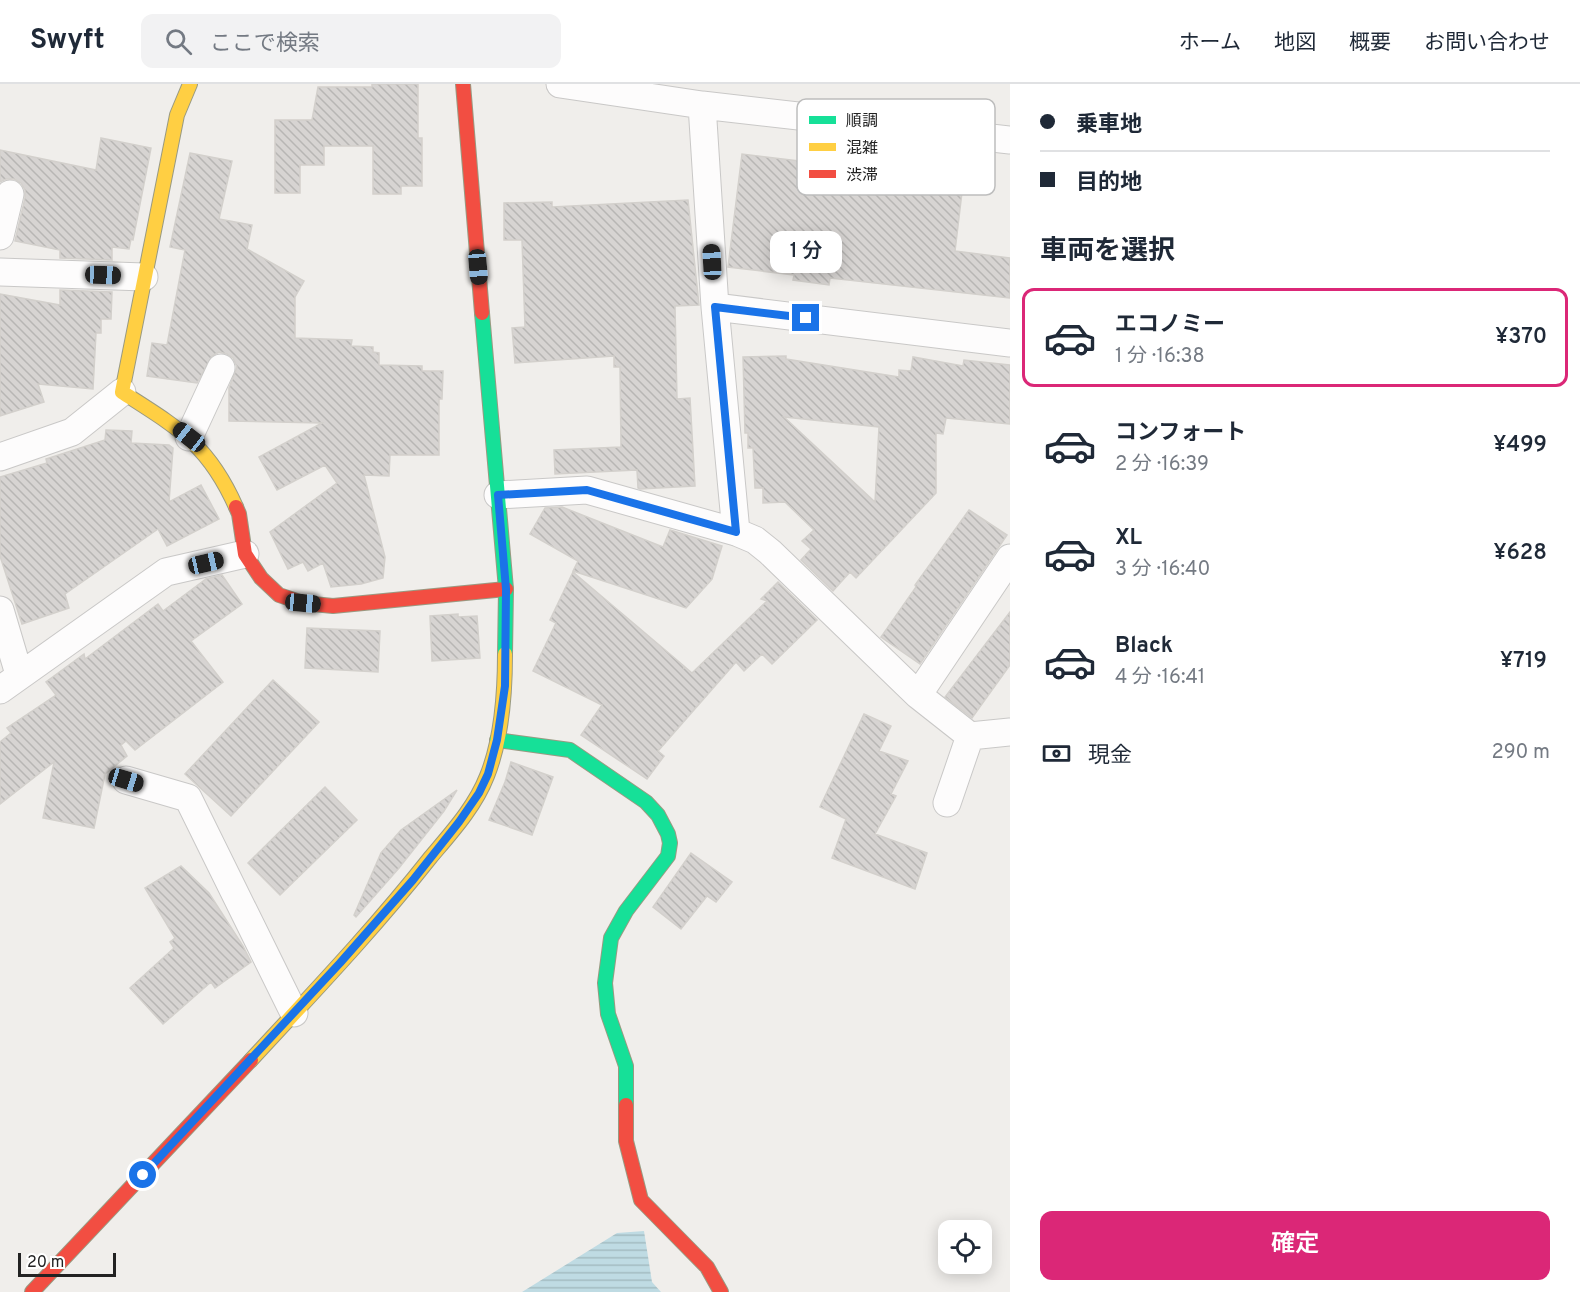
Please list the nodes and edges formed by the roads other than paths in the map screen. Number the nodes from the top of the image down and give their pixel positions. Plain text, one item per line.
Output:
1 (190, 84) edge
2 (463, 84) edge
3 (560, 84) edge
4 (702, 105) junction
5 (797, 116) edge
6 (995, 138) edge
7 (1010, 140) edge
8 (10, 194) dead end
9 (0, 236) edge
10 (0, 272) edge
11 (144, 277) junction
12 (715, 307) junction
13 (1010, 343) edge
14 (221, 368) dead end
15 (122, 392) junction
16 (189, 437) junction
17 (0, 457) edge
18 (498, 495) junction
19 (736, 532) junction
20 (245, 554) junction
21 (1010, 558) edge
22 (506, 589) junction
23 (0, 610) edge
24 (10, 682) edge
25 (918, 695) junction
26 (1010, 732) edge
27 (970, 736) junction
28 (497, 740) junction
29 (126, 780) dead end
30 (947, 803) dead end
31 (294, 1013) junction
32 (32, 1292) edge
33 (721, 1292) edge

1 - 11 street
2 - 18 street
3 - 4 street
4 - 5 street
4 - 12 street
6 - 7 street
8 - 9 street
10 - 11 street
11 - 15 street
12 - 13 street
12 - 19 street
14 - 16 street
15 - 16 street
15 - 17 street
16 - 20 street
18 - 19 street
18 - 22 street
19 - 25 street
20 - 22 street
20 - 24 street
21 - 25 street
22 - 28 street
23 - 24 street
25 - 27 street
26 - 27 street
27 - 30 street
28 - 31 street
28 - 33 street
29 - 31 street
31 - 32 street

